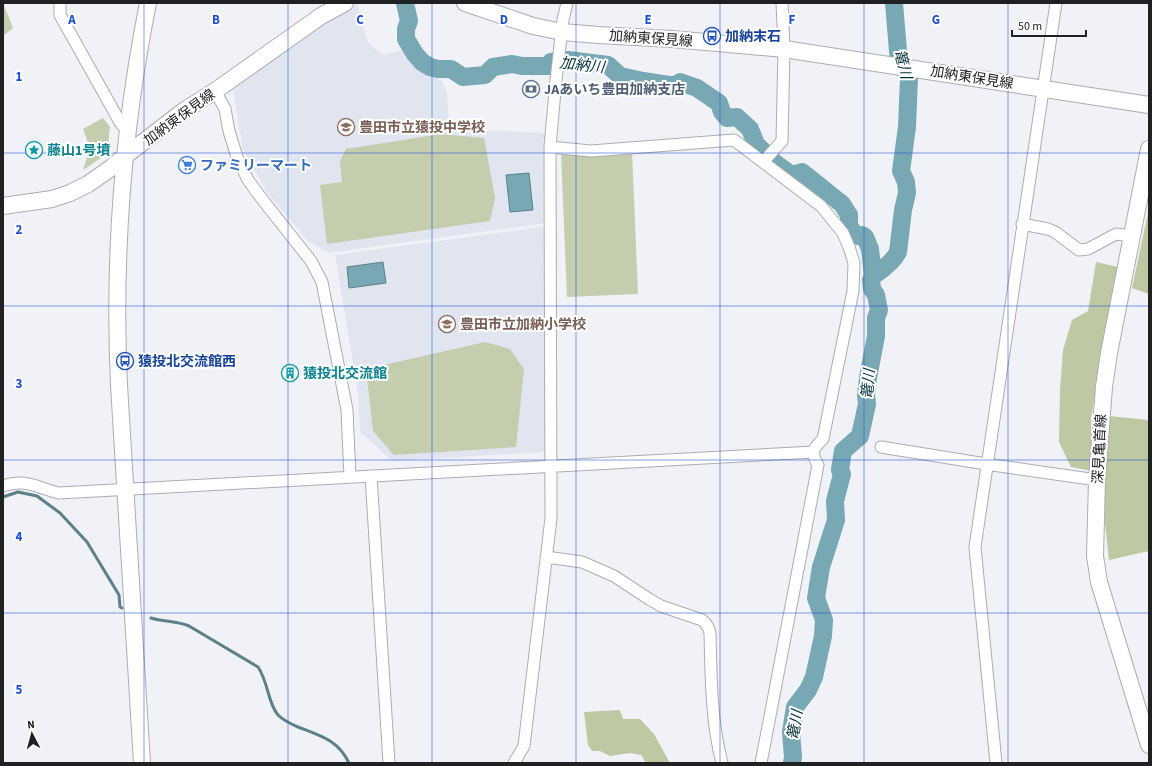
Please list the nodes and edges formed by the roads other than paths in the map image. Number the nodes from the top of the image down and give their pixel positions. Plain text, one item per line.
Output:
1 (60, 3) edge
2 (148, 3) edge
3 (345, 3) edge
4 (465, 3) edge
5 (567, 3) edge
6 (782, 3) edge
7 (1056, 3) edge
8 (322, 9) edge
9 (562, 32) junction
10 (784, 49) junction
11 (1043, 88) junction
12 (215, 91) junction
13 (1149, 105) edge
14 (128, 129) junction
15 (550, 147) junction
16 (1149, 149) edge
17 (125, 156) junction
18 (764, 160) junction
19 (3, 206) edge
20 (1022, 224) junction
21 (1132, 236) junction
22 (881, 447) dead end
23 (814, 452) junction
24 (986, 464) junction
25 (551, 466) junction
26 (371, 476) junction
27 (350, 477) junction
28 (1097, 480) junction
29 (3, 486) edge
30 (126, 490) junction
31 (546, 557) junction
32 (1149, 745) edge
33 (142, 763) edge
34 (389, 763) edge
35 (514, 763) edge
36 (722, 763) edge
37 (761, 763) edge
38 (996, 763) edge

1 - 14 street
2 - 14 main road
3 - 8 main road, 加納東保見線
4 - 9 main road, 加納東保見線
5 - 9 street
6 - 10 street
7 - 11 street
8 - 12 main road, 加納東保見線
9 - 10 main road, 加納東保見線
9 - 15 street
10 - 11 main road, 加納東保見線
10 - 18 street
11 - 13 main road, 加納東保見線
11 - 20 street
12 - 17 main road, 加納東保見線
12 - 27 street
14 - 17 main road
15 - 18 street
15 - 25 street
16 - 21 main road, 深見亀首線
17 - 19 main road, 加納東保見線
17 - 30 main road
18 - 23 street
20 - 21 street
20 - 24 street
21 - 28 main road, 深見亀首線
22 - 24 street
23 - 25 street
23 - 37 street
24 - 28 street
24 - 38 street
25 - 26 street
25 - 31 street
26 - 27 street
26 - 34 street
27 - 30 street
28 - 32 main road, 深見亀首線
29 - 30 street
30 - 33 main road
31 - 35 street
31 - 36 street

